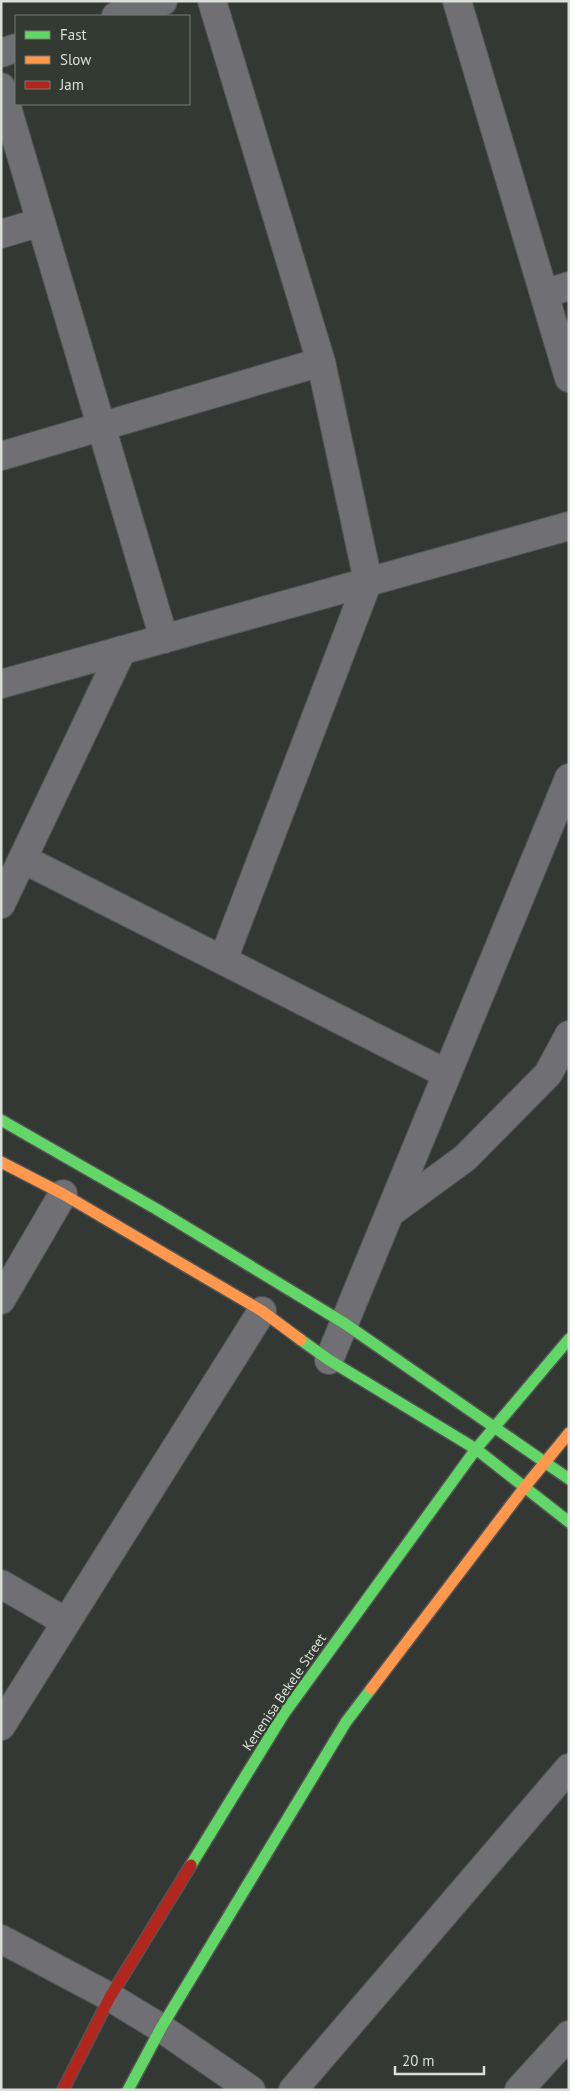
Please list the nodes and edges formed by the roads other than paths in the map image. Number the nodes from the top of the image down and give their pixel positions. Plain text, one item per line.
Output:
1 (164, 1) edge
2 (212, 1) edge
3 (457, 1) edge
4 (119, 15) edge
5 (15, 48) edge
6 (1, 53) edge
7 (1, 87) edge
8 (41, 222) junction
9 (1, 234) edge
10 (556, 290) edge
11 (321, 362) junction
12 (569, 378) edge
13 (101, 426) junction
14 (1, 456) edge
15 (569, 526) edge
16 (368, 580) junction
17 (164, 639) junction
18 (122, 650) junction
19 (1, 684) edge
20 (569, 778) edge
21 (23, 859) junction
22 (1, 904) edge
23 (223, 960) junction
24 (569, 1035) edge
25 (447, 1074) junction
26 (1, 1120) edge
27 (1, 1162) edge
28 (63, 1194) junction
29 (390, 1213) junction
30 (1, 1300) edge
31 (262, 1311) junction
32 (344, 1323) junction
33 (569, 1338) edge
34 (329, 1360) junction
35 (496, 1426) junction
36 (569, 1433) edge
37 (476, 1450) junction
38 (546, 1461) junction
39 (569, 1479) edge
40 (524, 1488) junction
41 (569, 1522) edge
42 (1, 1584) edge
43 (66, 1622) junction
44 (1, 1726) edge
45 (569, 1768) edge
46 (1, 1939) edge
47 (110, 1997) junction
48 (161, 2028) junction
49 (569, 2034) edge
50 (63, 2090) edge
51 (128, 2090) edge
52 (251, 2090) edge
53 (293, 2090) edge
54 (519, 2090) edge

1 - 4 street
2 - 11 street
3 - 10 street
5 - 6 street
7 - 8 street
8 - 9 street
8 - 13 street
10 - 12 street
11 - 13 street
11 - 16 street
13 - 14 street
13 - 17 street
15 - 16 street
16 - 17 street
16 - 23 street
17 - 18 street
18 - 19 street
18 - 21 street
20 - 25 street
21 - 22 street
21 - 23 street
23 - 25 street
24 - 29 street
25 - 29 street
26 - 32 main road
27 - 28 main road
28 - 30 street
28 - 31 main road
29 - 32 street
31 - 34 main road
31 - 43 street
32 - 34 street
32 - 35 main road
33 - 35 main road, Kenenisa Bekele Street
34 - 37 main road
35 - 37 main road, Kenenisa Bekele Street
35 - 38 main road
36 - 38 main road
37 - 40 main road
37 - 47 main road, Kenenisa Bekele Street
38 - 39 main road
38 - 40 main road
40 - 41 main road
40 - 48 main road
42 - 43 street
43 - 44 street
45 - 53 street
46 - 47 street
47 - 48 street
47 - 50 main road, Kenenisa Bekele Street
48 - 51 main road
48 - 52 street
49 - 54 street

